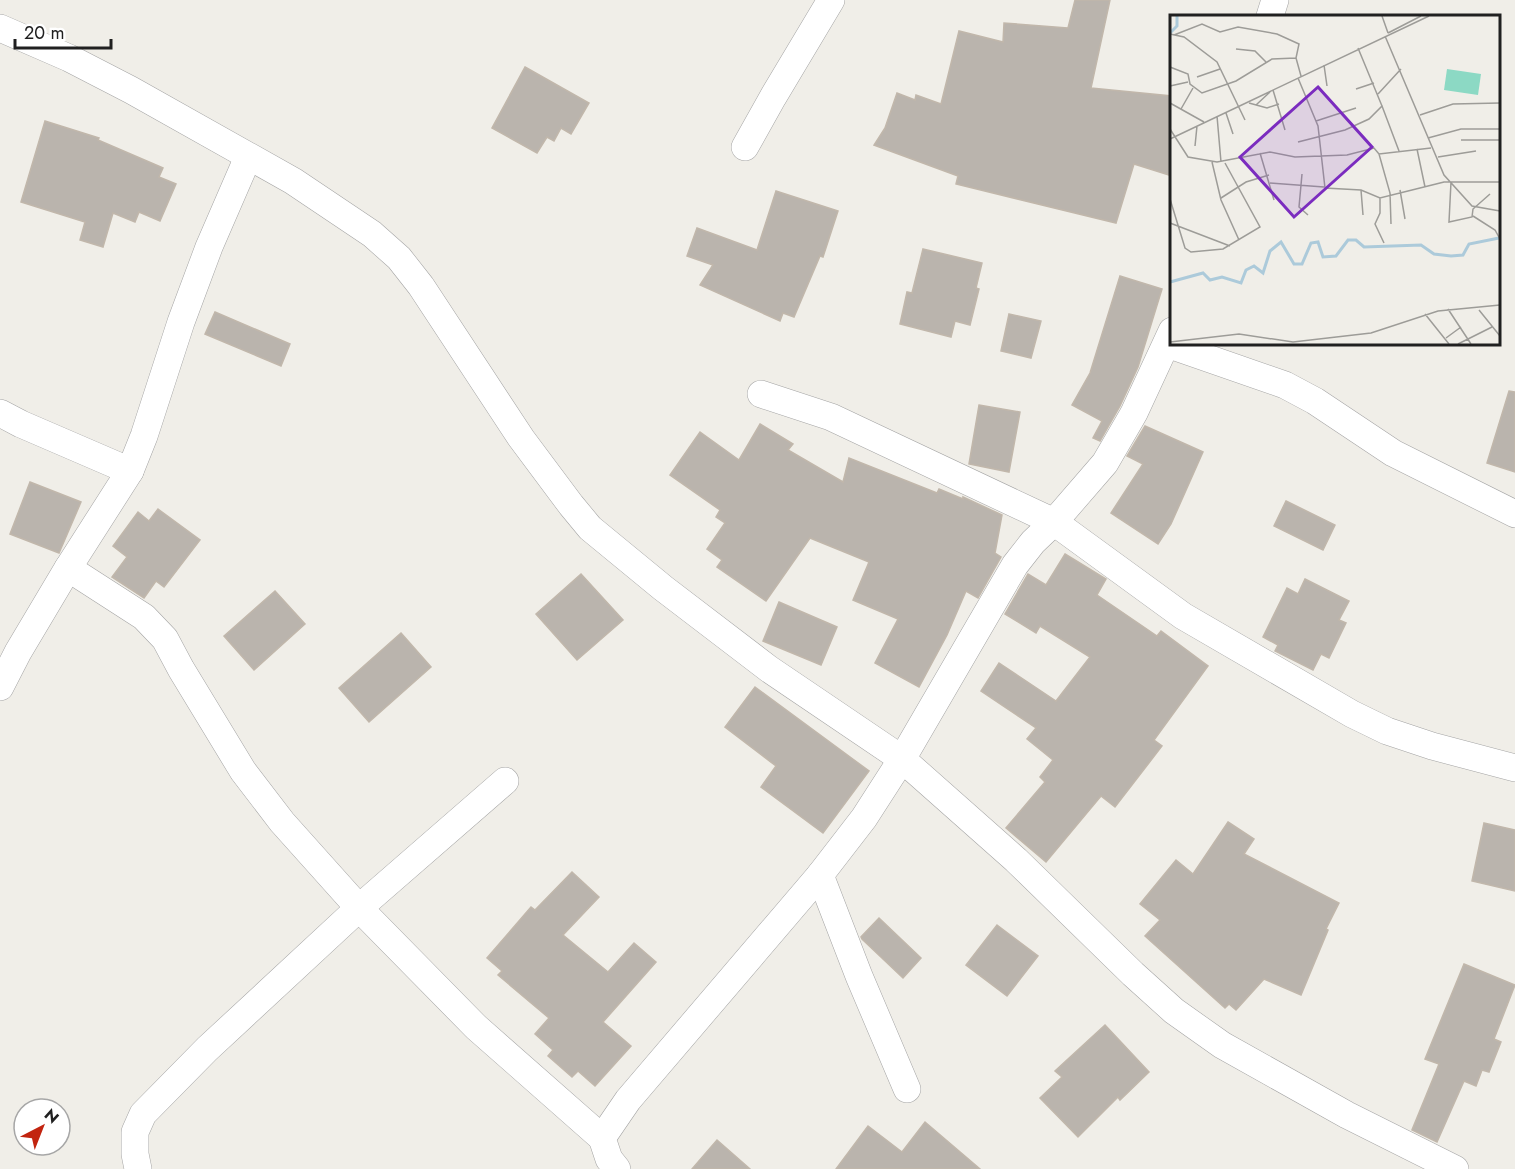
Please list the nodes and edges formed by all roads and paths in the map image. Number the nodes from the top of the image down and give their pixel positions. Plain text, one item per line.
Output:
1 (831, 0) edge
2 (1275, 0) edge
3 (1270, 15) edge
4 (0, 28) edge
5 (746, 147) dead end
6 (248, 157) junction
7 (1169, 338) edge
8 (1186, 345) edge
9 (761, 394) dead end
10 (0, 413) edge
11 (130, 471) junction
12 (1515, 514) edge
13 (1054, 522) junction
14 (68, 568) junction
15 (0, 687) edge
16 (902, 759) junction
17 (1515, 768) edge
18 (505, 780) dead end
19 (820, 875) junction
20 (359, 908) junction
21 (907, 1089) dead end
22 (602, 1138) junction
23 (138, 1169) edge
24 (617, 1169) edge
25 (1455, 1169) edge

1 - 5 street
2 - 3 street
4 - 6 street
6 - 11 street
6 - 16 street
7 - 13 street
8 - 12 street
9 - 13 street
10 - 11 street
11 - 14 street
13 - 16 street
13 - 17 street
14 - 15 street
14 - 20 street
16 - 19 street
16 - 25 street
18 - 20 street
19 - 21 street
19 - 22 street
20 - 22 street
20 - 23 street
22 - 24 street

